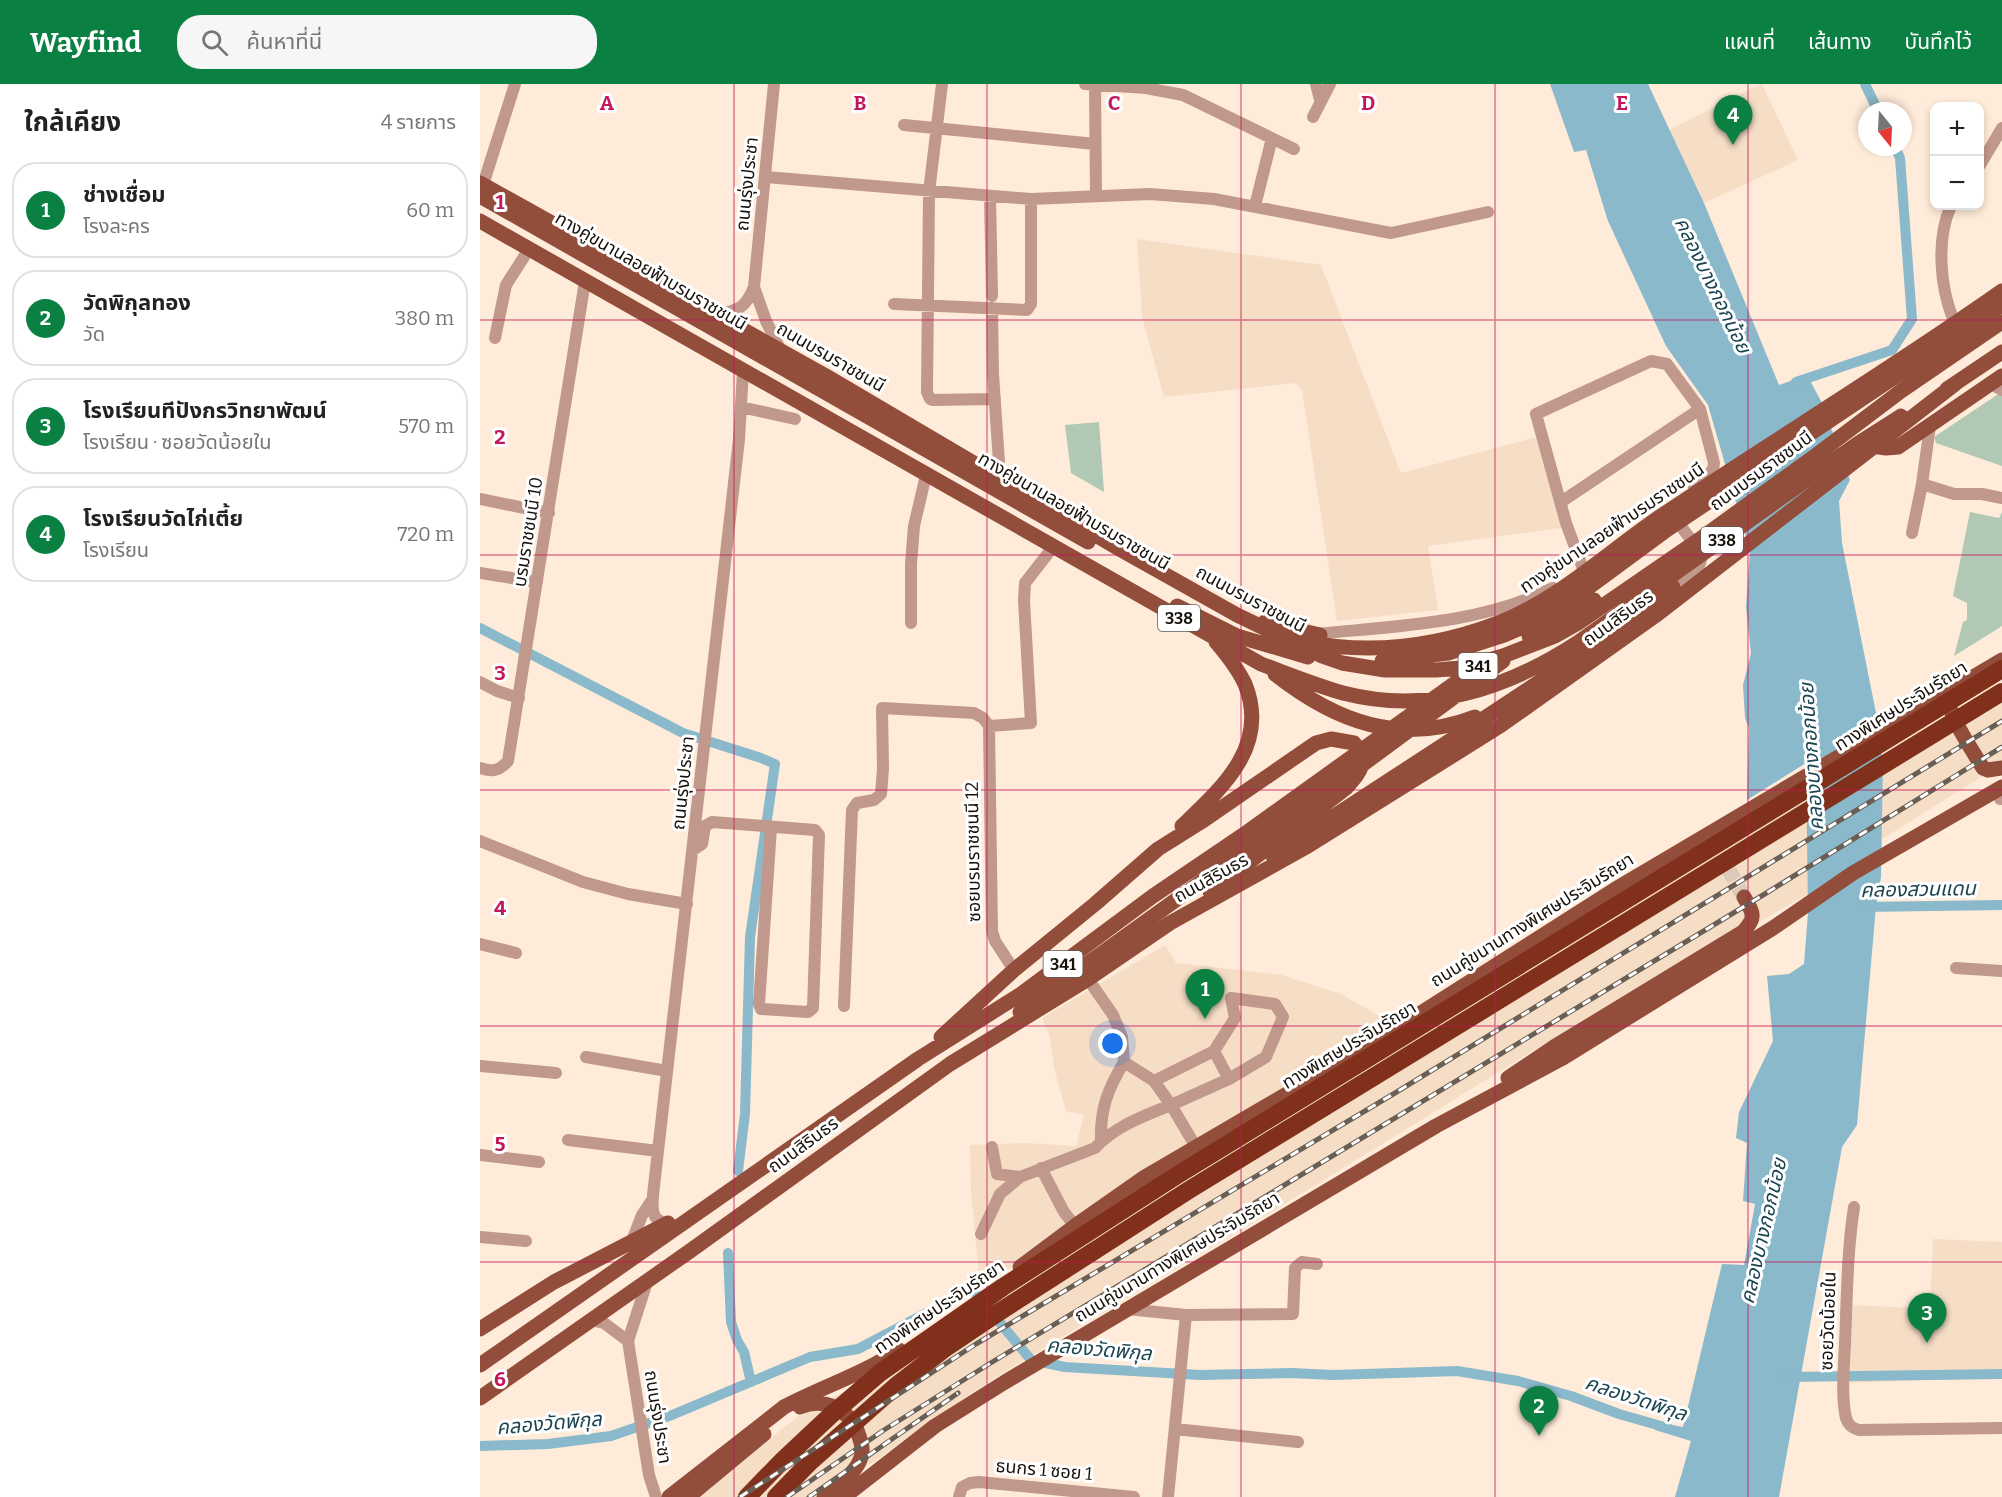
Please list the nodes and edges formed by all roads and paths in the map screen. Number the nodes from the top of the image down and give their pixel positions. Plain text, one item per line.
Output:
1 (515, 84) edge
2 (774, 84) edge
3 (942, 84) edge
4 (1092, 84) edge
5 (1316, 84) edge
6 (1330, 84) edge
7 (1320, 100) junction
8 (1312, 117) dead end
9 (904, 125) dead end
10 (938, 128) junction
11 (2002, 128) edge
12 (1272, 138) junction
13 (1095, 144) junction
14 (1294, 149) dead end
15 (1984, 158) edge
16 (766, 177) junction
17 (481, 188) edge
18 (929, 192) junction
19 (990, 196) junction
20 (1096, 196) junction
21 (1031, 199) junction
22 (1255, 206) junction
23 (1949, 210) edge
24 (480, 211) edge
25 (1488, 212) dead end
26 (480, 221) edge
27 (529, 249) junction
28 (585, 281) junction
29 (2002, 286) edge
30 (754, 287) junction
31 (2002, 291) edge
32 (992, 302) junction
33 (894, 304) dead end
34 (927, 305) junction
35 (2002, 305) edge
36 (717, 314) junction
37 (1953, 319) junction
38 (2002, 322) edge
39 (495, 338) dead end
40 (781, 351) junction
41 (2002, 352) edge
42 (743, 371) junction
43 (1955, 384) junction
44 (1998, 384) edge
45 (1901, 392) junction
46 (995, 399) junction
47 (741, 407) junction
48 (1700, 409) junction
49 (795, 419) dead end
50 (1930, 426) junction
51 (926, 475) junction
52 (1000, 477) junction
53 (1922, 484) junction
54 (1680, 498) junction
55 (2002, 498) edge
56 (480, 499) edge
57 (1561, 502) junction
58 (549, 513) junction
59 (1652, 517) junction
60 (1679, 524) junction
61 (1912, 533) dead end
62 (1053, 547) junction
63 (1582, 567) junction
64 (480, 573) edge
65 (537, 582) junction
66 (1672, 590) junction
67 (1573, 599) junction
68 (1237, 615) junction
69 (911, 623) dead end
70 (1315, 634) junction
71 (1213, 637) junction
72 (2002, 649) edge
73 (2002, 660) edge
74 (1261, 663) junction
75 (2002, 669) edge
76 (2002, 677) edge
77 (480, 682) edge
78 (2002, 692) edge
79 (519, 698) junction
80 (1495, 709) junction
81 (989, 726) junction
82 (2002, 762) edge
83 (2002, 768) edge
84 (482, 769) edge
85 (2001, 795) edge
86 (771, 828) junction
87 (480, 841) edge
88 (1158, 849) junction
89 (693, 850) junction
90 (1727, 867) tunnel mouth
91 (1744, 897) tunnel mouth
92 (1157, 902) junction
93 (687, 904) junction
94 (1170, 923) junction
95 (480, 944) edge
96 (516, 953) dead end
97 (1956, 968) dead end
98 (1014, 970) junction
99 (2002, 971) edge
100 (1088, 979) junction
101 (844, 1005) dead end
102 (1369, 1046) junction
103 (1214, 1051) junction
104 (586, 1057) dead end
105 (918, 1059) junction
106 (1124, 1062) junction
107 (950, 1064) junction
108 (480, 1066) edge
109 (667, 1071) junction
110 (555, 1073) dead end
111 (1229, 1079) junction
112 (1154, 1081) junction
113 (1171, 1105) junction
114 (1436, 1126) junction
115 (568, 1140) dead end
116 (1101, 1141) junction
117 (1196, 1147) junction
118 (992, 1148) dead end
119 (658, 1151) junction
120 (480, 1155) edge
121 (539, 1162) dead end
122 (1041, 1168) junction
123 (997, 1174) junction
124 (1020, 1177) junction
125 (1000, 1194) junction
126 (652, 1200) junction
127 (706, 1206) junction
128 (1854, 1207) dead end
129 (667, 1223) junction
130 (1075, 1226) junction
131 (981, 1234) dead end
132 (480, 1237) edge
133 (526, 1240) dead end
134 (632, 1241) junction
135 (598, 1259) junction
136 (1317, 1264) dead end
137 (648, 1279) junction
138 (1127, 1309) junction
139 (1186, 1315) junction
140 (590, 1320) junction
141 (480, 1329) edge
142 (480, 1340) edge
143 (628, 1341) junction
144 (480, 1365) edge
145 (480, 1398) edge
146 (2002, 1428) edge
147 (1175, 1430) junction
148 (1298, 1442) dead end
149 (850, 1492) edge
150 (656, 1497) edge
151 (669, 1497) edge
152 (688, 1497) edge
153 (747, 1497) edge
154 (776, 1497) edge
155 (824, 1497) edge
156 (837, 1497) edge
157 (959, 1497) edge
158 (1134, 1497) edge
159 (1168, 1497) edge

1 - 17 street
2 - 16 street, ถนนรุ่งประชา
3 - 10 street
4 - 12 street
4 - 13 street
5 - 7 street
6 - 7 street
7 - 8 street
9 - 10 street
10 - 13 street
10 - 18 street
11 - 15 street
12 - 14 street
12 - 22 street
13 - 20 street
16 - 18 street
16 - 30 street, ถนนรุ่งประชา
17 - 31 main road, ทางคู่ขนานลอยฟ้าบรมราชชนนี
17 - 36 main road, ถนนบรมราชชนนี
18 - 19 street
18 - 34 street
19 - 21 street
19 - 32 street
20 - 21 street
20 - 22 street
21 - 32 street
22 - 25 street
23 - 37 street
24 - 67 main road, ทางคู่ขนานลอยฟ้าบรมราชชนนี
26 - 27 main road, ถนนบรมราชชนนี
27 - 28 main road, ถนนบรมราชชนนี
27 - 39 street
28 - 42 main road, ถนนบรมราชชนนี
28 - 58 street, บรมราชชนนี 10
29 - 37 main road
30 - 36 street
30 - 40 street, ถนนรุ่งประชา
32 - 34 street
32 - 46 street
33 - 34 street
34 - 46 street
35 - 67 main road, ทางคู่ขนานลอยฟ้าบรมราชชนนี
36 - 40 main road, ถนนบรมราชชนนี
37 - 50 main road
38 - 45 main road, ถนนบรมราชชนนี / 338
40 - 52 main road, ถนนบรมราชชนนี
41 - 43 main road, ถนนบรมราชชนนี / 338
42 - 47 street, ถนนรุ่งประชา
42 - 51 main road, ถนนบรมราชชนนี
43 - 74 main road, ถนนบรมราชชนนี / 338
43 - 94 main road, ถนนสิรินธร / 341
44 - 50 main road
45 - 68 main road, ถนนบรมราชชนนี / 338
45 - 92 main road, ถนนสิรินธร / 341
46 - 52 street
47 - 49 street
47 - 89 street, ถนนรุ่งประชา
48 - 54 street
48 - 57 street
48 - 57 street
50 - 53 street
51 - 62 main road, ถนนบรมราชชนนี
51 - 69 street
52 - 68 main road, ถนนบรมราชชนนี / 338
53 - 55 street
53 - 61 street
54 - 59 street
54 - 60 street
56 - 58 street
57 - 63 street
58 - 65 street, บรมราชชนนี 10
59 - 60 street
59 - 63 street
60 - 66 street
62 - 71 main road, ถนนบรมราชชนนี / 338
62 - 81 street
63 - 70 street
64 - 65 street
65 - 79 street, บรมราชชนนี 10
66 - 70 main road
66 - 80 main road
67 - 92 main road
68 - 70 main road
71 - 74 main road, ถนนบรมราชชนนี / 338
71 - 88 main road
72 - 83 main road
73 - 102 main road, ถนนคู่ขนานทางพิเศษประจิมรัถยา
74 - 80 main road
75 - 153 highway, ทางพิเศษประจิมรัถยา
76 - 82 main road
77 - 79 street
78 - 154 highway
79 - 84 street, บรมราชชนนี 10
80 - 94 main road
81 - 98 street, ซอยบรมราชชนนี 12
81 - 101 street
85 - 114 main road, ถนนคู่ขนานทางพิเศษประจิมรัถยา
86 - 86 street
86 - 89 street
87 - 93 street
88 - 94 main road
88 - 98 main road
89 - 93 street, ถนนรุ่งประชา
90 - 102 main road
91 - 114 main road
92 - 105 main road, ถนนสิรินธร / 341
92 - 107 main road
93 - 109 street, ถนนรุ่งประชา
94 - 100 main road, ถนนสิรินธร / 341
95 - 96 street
97 - 99 street
98 - 105 main road
100 - 106 street
100 - 107 main road, ถนนสิรินธร / 341
102 - 117 main road, ถนนคู่ขนานทางพิเศษประจิมรัถยา
103 - 111 street
103 - 111 street
103 - 112 street
104 - 109 street
105 - 127 main road, ถนนสิรินธร
106 - 112 street
106 - 116 street
107 - 137 main road, ถนนสิรินธร
108 - 110 street
109 - 119 street, ถนนรุ่งประชา
111 - 113 street
112 - 113 street
113 - 116 street
113 - 117 street
114 - 138 main road, ถนนคู่ขนานทางพิเศษประจิมรัถยา
115 - 119 street
116 - 122 street
117 - 130 main road, ถนนคู่ขนานทางพิเศษประจิมรัถยา
118 - 123 street
119 - 126 street, ถนนรุ่งประชา
120 - 121 street
122 - 124 street
122 - 130 street
123 - 124 street
123 - 125 street
124 - 125 street
125 - 131 street
126 - 129 street
126 - 134 street, ถนนรุ่งประชา
127 - 129 main road
127 - 144 main road, ถนนสิรินธร
128 - 146 street, ซอยวัดน้อยใน
129 - 134 main road
130 - 151 main road, ถนนคู่ขนานทางพิเศษประจิมรัถยา
132 - 133 street
134 - 135 main road
135 - 141 main road
135 - 142 main road
136 - 139 street
137 - 140 main road, ถนนสิรินธร
137 - 143 street, ถนนรุ่งประชา
138 - 139 street
138 - 149 main road, ถนนคู่ขนานทางพิเศษประจิมรัถยา
139 - 147 street
140 - 143 street
140 - 145 main road, ถนนสิรินธร
143 - 150 street, ถนนรุ่งประชา
147 - 148 street
147 - 159 street
149 - 156 main road, ถนนคู่ขนานทางพิเศษประจิมรัถยา
152 - 155 main road
157 - 158 street, ธนกร 1 ซอย 1

